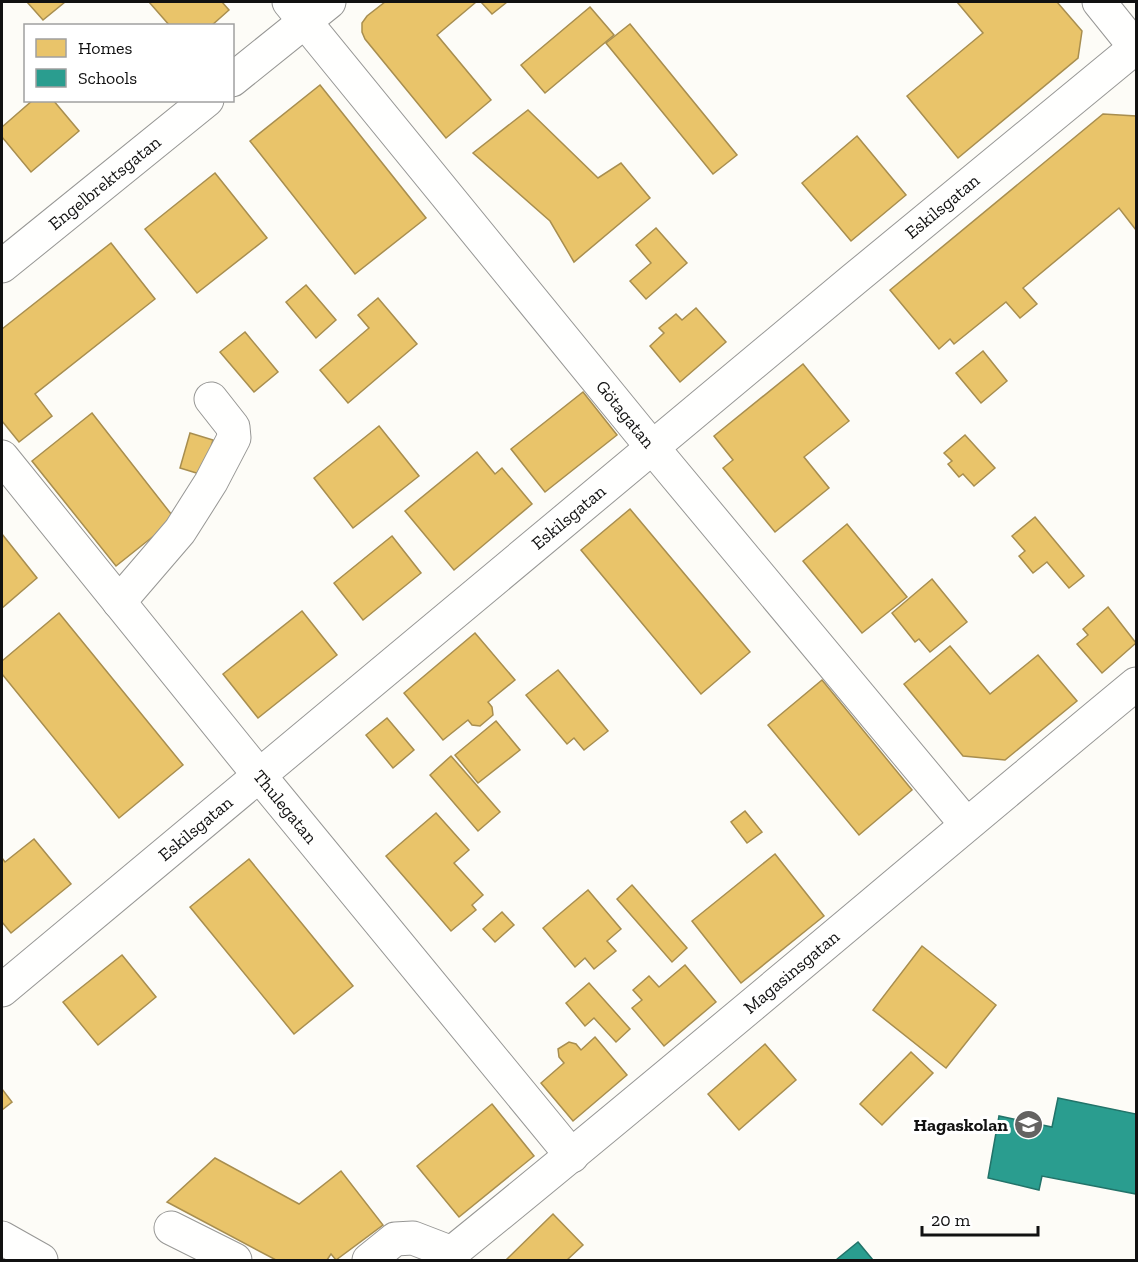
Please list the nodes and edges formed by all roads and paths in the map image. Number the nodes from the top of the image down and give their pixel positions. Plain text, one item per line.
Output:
1 (1099, 2) edge
2 (307, 8) edge
3 (1136, 47) edge
4 (234, 78) edge
5 (205, 102) edge
6 (2, 266) edge
7 (211, 399) dead end
8 (652, 447) junction
9 (2, 457) edge
10 (119, 602) junction
11 (1137, 684) edge
12 (259, 775) junction
13 (966, 824) junction
14 (2, 990) edge
15 (572, 1156) junction
16 (171, 1228) dead end
17 (2, 1238) edge
18 (448, 1257) edge
19 (41, 1260) edge
20 (235, 1260) edge
21 (369, 1260) edge

1 - 3 street
2 - 4 street
2 - 8 street, Götagatan
3 - 8 street, Eskilsgatan
5 - 6 street, Engelbrektsgatan
7 - 10 street
8 - 12 street, Eskilsgatan
8 - 13 street, Götagatan
9 - 10 street, Thulegatan
10 - 12 street, Thulegatan
11 - 13 street, Magasinsgatan
12 - 14 street, Eskilsgatan
12 - 15 street, Thulegatan
13 - 15 street, Magasinsgatan
15 - 18 street, Magasinsgatan
16 - 20 street
17 - 19 street
18 - 21 street

